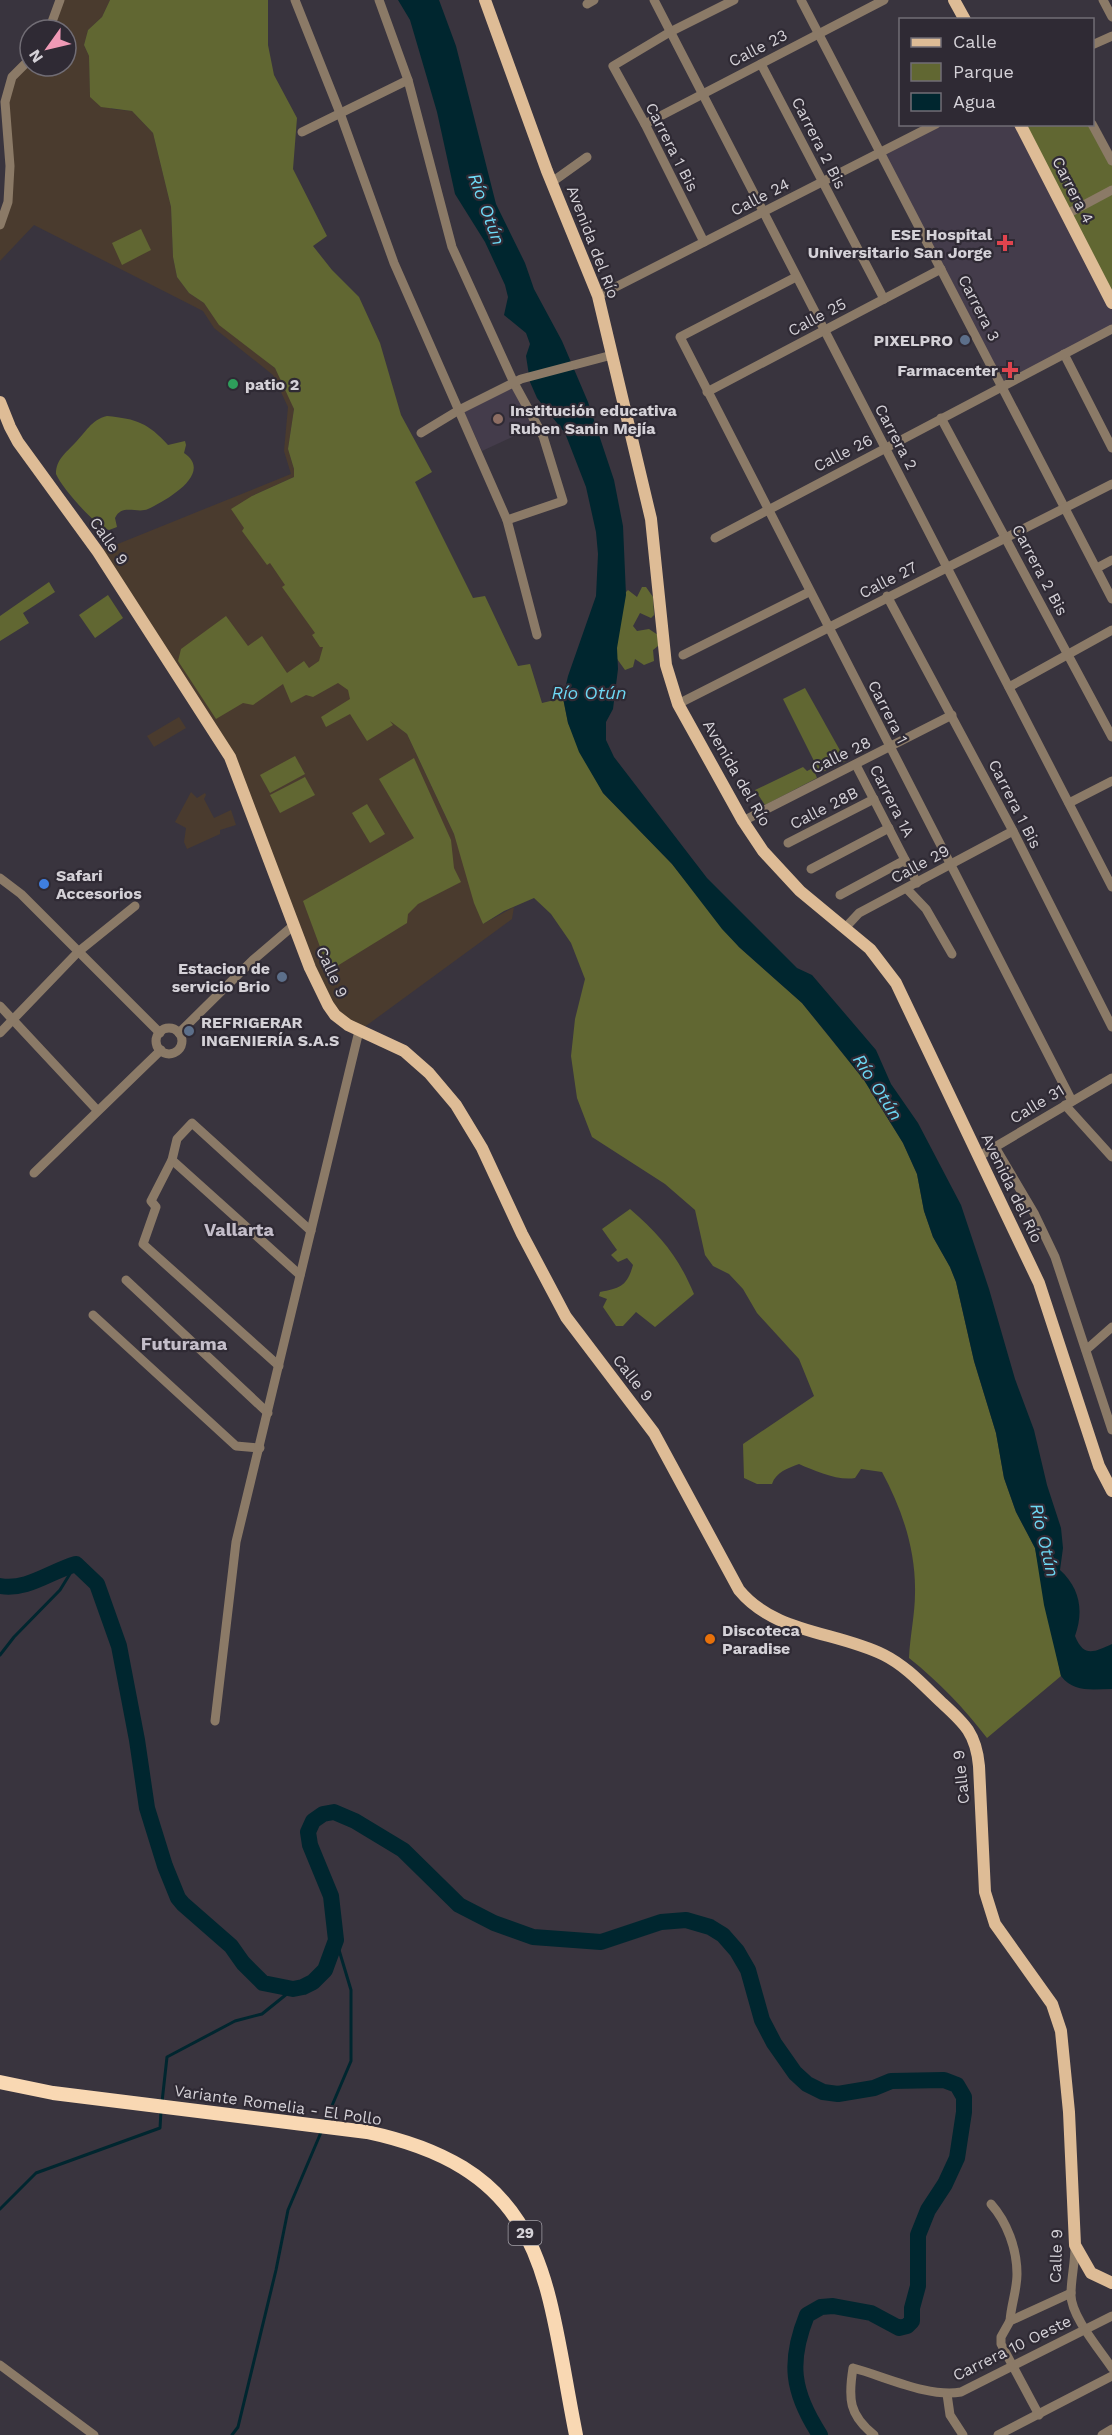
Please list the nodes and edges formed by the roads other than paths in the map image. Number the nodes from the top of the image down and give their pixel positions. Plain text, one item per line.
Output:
1 (60, 0) edge
2 (295, 0) edge
3 (379, 0) edge
4 (485, 0) edge
5 (654, 0) edge
6 (734, 0) edge
7 (801, 0) edge
8 (884, 0) edge
9 (954, 0) edge
10 (1103, 0) edge
11 (1112, 17) edge
12 (53, 18) edge
13 (964, 18) edge
14 (670, 32) junction
15 (819, 34) junction
16 (1112, 36) edge
17 (1094, 44) edge
18 (761, 64) junction
19 (18, 71) edge
20 (408, 80) junction
21 (701, 94) junction
22 (340, 113) junction
23 (645, 124) junction
24 (932, 126) edge
25 (1021, 126) edge
26 (1093, 126) edge
27 (302, 132) dead end
28 (881, 152) junction
29 (587, 157) dead end
30 (1112, 161) edge
31 (552, 182) junction
32 (822, 182) junction
33 (1112, 190) edge
34 (763, 212) junction
35 (1067, 214) junction
36 (0, 225) edge
37 (704, 242) junction
38 (941, 269) junction
39 (796, 277) junction
40 (598, 296) junction
41 (884, 298) junction
42 (1112, 303) edge
43 (1112, 329) edge
44 (824, 330) junction
45 (1064, 354) junction
46 (612, 355) junction
47 (517, 381) junction
48 (1002, 386) junction
49 (707, 392) junction
50 (0, 402) edge
51 (459, 410) junction
52 (941, 418) junction
53 (421, 433) dead end
54 (884, 448) junction
55 (1112, 448) edge
56 (1112, 484) edge
57 (1065, 508) junction
58 (767, 509) junction
59 (507, 520) junction
60 (716, 538) dead end
61 (1006, 538) junction
62 (1112, 560) edge
63 (947, 566) junction
64 (1097, 568) junction
65 (809, 592) junction
66 (887, 597) junction
67 (1112, 599) edge
68 (828, 628) junction
69 (1112, 630) edge
70 (537, 635) dead end
71 (1067, 653) junction
72 (683, 655) dead end
73 (1009, 687) junction
74 (678, 704) junction
75 (952, 715) junction
76 (1112, 737) edge
77 (890, 748) junction
78 (856, 765) junction
79 (1112, 782) edge
80 (874, 799) junction
81 (1069, 803) junction
82 (743, 821) junction
83 (889, 828) junction
84 (1013, 831) junction
85 (788, 843) dead end
86 (905, 860) junction
87 (950, 866) junction
88 (811, 869) dead end
89 (0, 878) edge
90 (917, 883) junction
91 (1112, 887) edge
92 (907, 889) junction
93 (840, 895) dead end
94 (135, 906) dead end
95 (294, 925) junction
96 (845, 928) junction
97 (78, 952) junction
98 (952, 954) dead end
99 (0, 1006) edge
100 (13, 1020) junction
101 (1112, 1027) edge
102 (359, 1030) junction
103 (0, 1033) edge
104 (160, 1033) junction
105 (179, 1033) junction
106 (161, 1050) junction
107 (1112, 1078) edge
108 (1068, 1103) junction
109 (97, 1110) junction
110 (995, 1147) junction
111 (978, 1157) junction
112 (1112, 1157) edge
113 (172, 1160) junction
114 (34, 1173) dead end
115 (311, 1231) junction
116 (300, 1275) junction
117 (126, 1280) dead end
118 (93, 1315) dead end
119 (1112, 1327) edge
120 (1086, 1350) junction
121 (279, 1366) junction
122 (268, 1413) junction
123 (1112, 1430) edge
124 (260, 1448) junction
125 (1112, 1491) edge
126 (215, 1721) dead end
127 (0, 2082) edge
128 (991, 2204) dead end
129 (1076, 2245) junction
130 (1112, 2283) edge
131 (1071, 2293) junction
132 (1112, 2316) edge
133 (1010, 2321) junction
134 (1087, 2329) junction
135 (0, 2365) edge
136 (1014, 2367) junction
137 (1112, 2368) edge
138 (1112, 2376) edge
139 (947, 2394) junction
140 (1039, 2415) junction
141 (1112, 2429) edge
142 (94, 2435) edge
143 (576, 2435) edge
144 (874, 2435) edge
145 (963, 2435) edge
146 (998, 2435) edge
147 (1102, 2435) edge

1 - 12 street
2 - 22 street
3 - 20 street
4 - 31 main road, Avenida del Río
5 - 14 street, Carrera 2
6 - 14 street
7 - 15 street, Carrera 3
8 - 15 street, Calle 23
9 - 13 main road
10 - 11 street
14 - 21 street, Carrera 2
14 - 23 street, Carrera 1 Bis
15 - 18 street, Calle 23
15 - 28 street, Carrera 3
16 - 17 street
18 - 21 street, Calle 23
18 - 32 street, Carrera 2 Bis
19 - 36 street
20 - 22 street
20 - 47 street
21 - 23 street, Calle 23
21 - 34 street, Carrera 2
22 - 27 street
22 - 51 street
23 - 37 street, Carrera 1 Bis
24 - 28 street, Calle 24
25 - 35 main road, Carrera 4
26 - 30 street
28 - 32 street, Calle 24
28 - 38 street, Carrera 3
29 - 31 street
31 - 40 main road, Avenida del Río
32 - 34 street, Calle 24
32 - 41 street, Carrera 2 Bis
33 - 35 street
34 - 37 street, Calle 24
34 - 39 street, Carrera 2
35 - 42 main road, Carrera 4
37 - 40 street, Calle 24
38 - 41 street, Calle 25
38 - 48 street, Carrera 3
39 - 44 street, Carrera 2
39 - 49 street, Carrera 1
40 - 46 main road, Avenida del Río
41 - 44 street, Calle 25
43 - 45 street, Calle 26
44 - 49 street, Calle 25
44 - 54 street, Carrera 2
45 - 48 street, Calle 26
45 - 55 street
46 - 47 street
46 - 74 main road, Avenida del Río
47 - 51 street
47 - 59 street
48 - 52 street, Calle 26
48 - 57 street, Carrera 3
49 - 58 street, Carrera 1
50 - 95 main road, Calle 9
51 - 53 street
51 - 59 street
52 - 54 street, Calle 26
52 - 61 street, Carrera 2 Bis
54 - 58 street, Calle 26
54 - 63 street, Carrera 2
56 - 57 street, Calle 27
57 - 61 street, Calle 27
57 - 64 street, Carrera 3
58 - 60 street, Calle 26
58 - 65 street, Carrera 1
59 - 70 street
61 - 63 street, Calle 27
61 - 71 street, Carrera 2 Bis
62 - 64 street
63 - 66 street, Calle 27
63 - 73 street, Carrera 2
64 - 67 street, Carrera 3
65 - 68 street, Carrera 1
65 - 72 street
66 - 68 street, Calle 27
66 - 75 street, Carrera 1 Bis
68 - 74 street, Calle 27
68 - 77 street, Carrera 1
69 - 71 street
71 - 73 street
71 - 76 street, Carrera 2 Bis
73 - 81 street, Carrera 2
74 - 82 main road, Avenida del Río
75 - 77 street, Calle 28
75 - 84 street, Carrera 1 Bis
77 - 78 street, Calle 28
77 - 87 street, Carrera 1
78 - 80 street, Carrera 1A
78 - 82 street, Calle 28
79 - 81 street
80 - 83 street, Carrera 1A
80 - 85 street, Calle 28B
81 - 91 street, Carrera 2
82 - 96 main road, Avenida del Río
83 - 86 street, Carrera 1A
83 - 88 street
84 - 87 street, Calle 29
84 - 101 street, Carrera 1 Bis
86 - 90 street, Carrera 1A
86 - 93 street
87 - 90 street, Calle 29
87 - 108 street, Carrera 1
89 - 97 street
90 - 92 street, Calle 29
92 - 96 street, Calle 29
92 - 98 street
94 - 97 street
95 - 102 main road, Calle 9
95 - 105 street
96 - 111 main road, Avenida del Río
97 - 100 street
97 - 104 street
99 - 100 street
100 - 103 street
100 - 109 street
102 - 115 street
102 - 129 main road, Calle 9
104 - 105 street
104 - 106 street
105 - 106 street
106 - 109 street
107 - 108 street, Calle 31
108 - 110 street, Calle 31
108 - 112 street, Carrera 1
109 - 114 street
110 - 111 street, Calle 31
110 - 120 street
111 - 125 main road, Avenida del Río
113 - 115 street
113 - 116 street
113 - 121 street
115 - 116 street
116 - 121 street
117 - 122 street
118 - 124 street
119 - 120 street
120 - 123 street
121 - 122 street
122 - 124 street
124 - 126 street
127 - 143 highway, Variante Romelia - El Pollo / 29
128 - 133 street
129 - 130 main road
129 - 131 street, Calle 9
131 - 133 street
131 - 134 street, Calle 9
132 - 134 street, Carrera 10 Oeste
133 - 136 street
134 - 136 street, Carrera 10 Oeste
134 - 137 street, Calle 9
135 - 142 street
136 - 139 street, Carrera 10 Oeste
136 - 140 street
138 - 140 street
139 - 144 street, Carrera 10 Oeste
139 - 145 street
140 - 146 street
141 - 147 street

